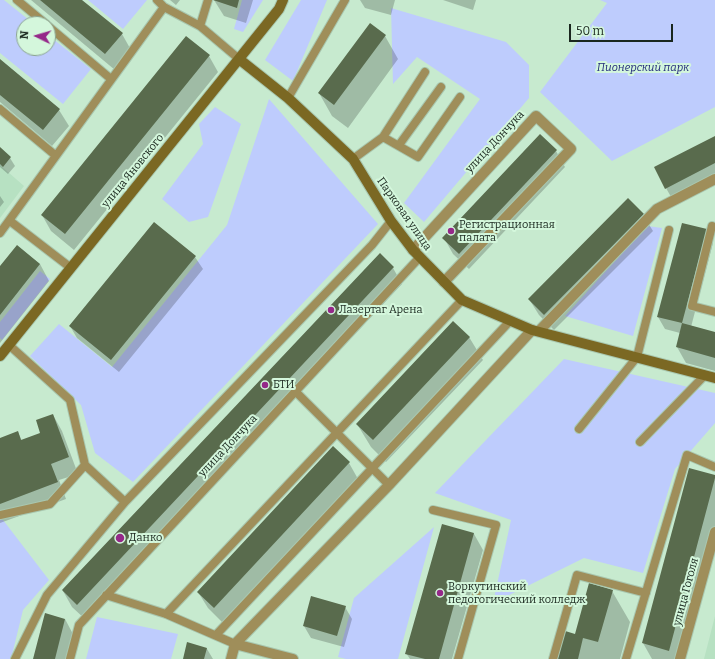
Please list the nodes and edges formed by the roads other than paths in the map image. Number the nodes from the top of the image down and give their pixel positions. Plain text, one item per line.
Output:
1 (17, 0) edge
2 (157, 0) edge
3 (208, 0) edge
4 (283, 0) edge
5 (345, 0) edge
6 (164, 7) junction
7 (36, 16) edge
8 (200, 26) junction
9 (56, 33) edge
10 (239, 59) junction
11 (425, 72) dead end
12 (111, 79) junction
13 (441, 87) dead end
14 (460, 96) dead end
15 (288, 98) junction
16 (0, 109) edge
17 (383, 137) junction
18 (399, 145) junction
19 (56, 155) junction
20 (353, 160) junction
21 (715, 179) edge
22 (10, 221) junction
23 (391, 221) junction
24 (712, 226) dead end
25 (669, 230) dead end
26 (0, 233) edge
27 (416, 254) junction
28 (71, 268) junction
29 (444, 282) junction
30 (462, 300) junction
31 (715, 312) edge
32 (510, 321) junction
33 (536, 331) junction
34 (9, 345) junction
35 (0, 356) edge
36 (637, 357) junction
37 (705, 375) junction
38 (715, 378) edge
39 (295, 392) junction
40 (579, 429) dead end
41 (336, 433) junction
42 (640, 442) dead end
43 (85, 465) junction
44 (715, 466) edge
45 (372, 469) junction
46 (388, 485) junction
47 (126, 502) junction
48 (433, 510) dead end
49 (0, 515) edge
50 (715, 532) edge
51 (646, 593) junction
52 (106, 595) junction
53 (166, 614) junction
54 (216, 635) junction
55 (235, 644) junction
56 (271, 656) edge
57 (15, 659) edge
58 (70, 659) edge
59 (231, 659) edge
60 (293, 659) edge
61 (458, 659) edge
62 (553, 659) edge
63 (626, 659) edge
64 (680, 659) edge

1 - 7 lane
2 - 6 lane
3 - 8 lane
4 - 10 street, улица Яновского
5 - 15 lane
6 - 8 lane
6 - 12 lane
8 - 10 lane
9 - 12 lane
10 - 15 street, Парковая улица
10 - 28 street, улица Яновского
11 - 17 lane
12 - 19 lane
13 - 18 lane
14 - 18 lane
15 - 20 street, Парковая улица
16 - 19 lane
17 - 18 lane
17 - 20 lane
19 - 22 lane
20 - 23 street, Парковая улица
21 - 33 street
22 - 26 lane
22 - 28 lane
23 - 27 street, Парковая улица
23 - 47 lane
24 - 31 lane
25 - 36 lane
27 - 29 street, Парковая улица
27 - 29 street, улица Дончука
27 - 39 lane, улица Дончука
28 - 34 street, улица Яновского
29 - 30 street, Парковая улица
30 - 32 street, Парковая улица
30 - 41 lane
32 - 33 street, Парковая улица
32 - 45 lane
33 - 36 street, Парковая улица
33 - 46 street
34 - 35 street, улица Яновского
34 - 43 lane
36 - 37 street, Парковая улица
36 - 40 lane
37 - 38 street, Парковая улица
37 - 42 lane
39 - 41 lane
39 - 52 lane, улица Дончука
41 - 45 lane
41 - 53 lane
43 - 47 lane
43 - 49 lane
44 - 51 lane
45 - 46 lane
45 - 54 lane
46 - 55 street
47 - 57 lane
48 - 61 lane
50 - 64 street, улица Гоголя
51 - 62 lane
51 - 63 lane
52 - 53 lane
52 - 58 lane, улица Дончука
53 - 54 lane
54 - 55 lane
55 - 56 street
55 - 59 street
56 - 60 street

